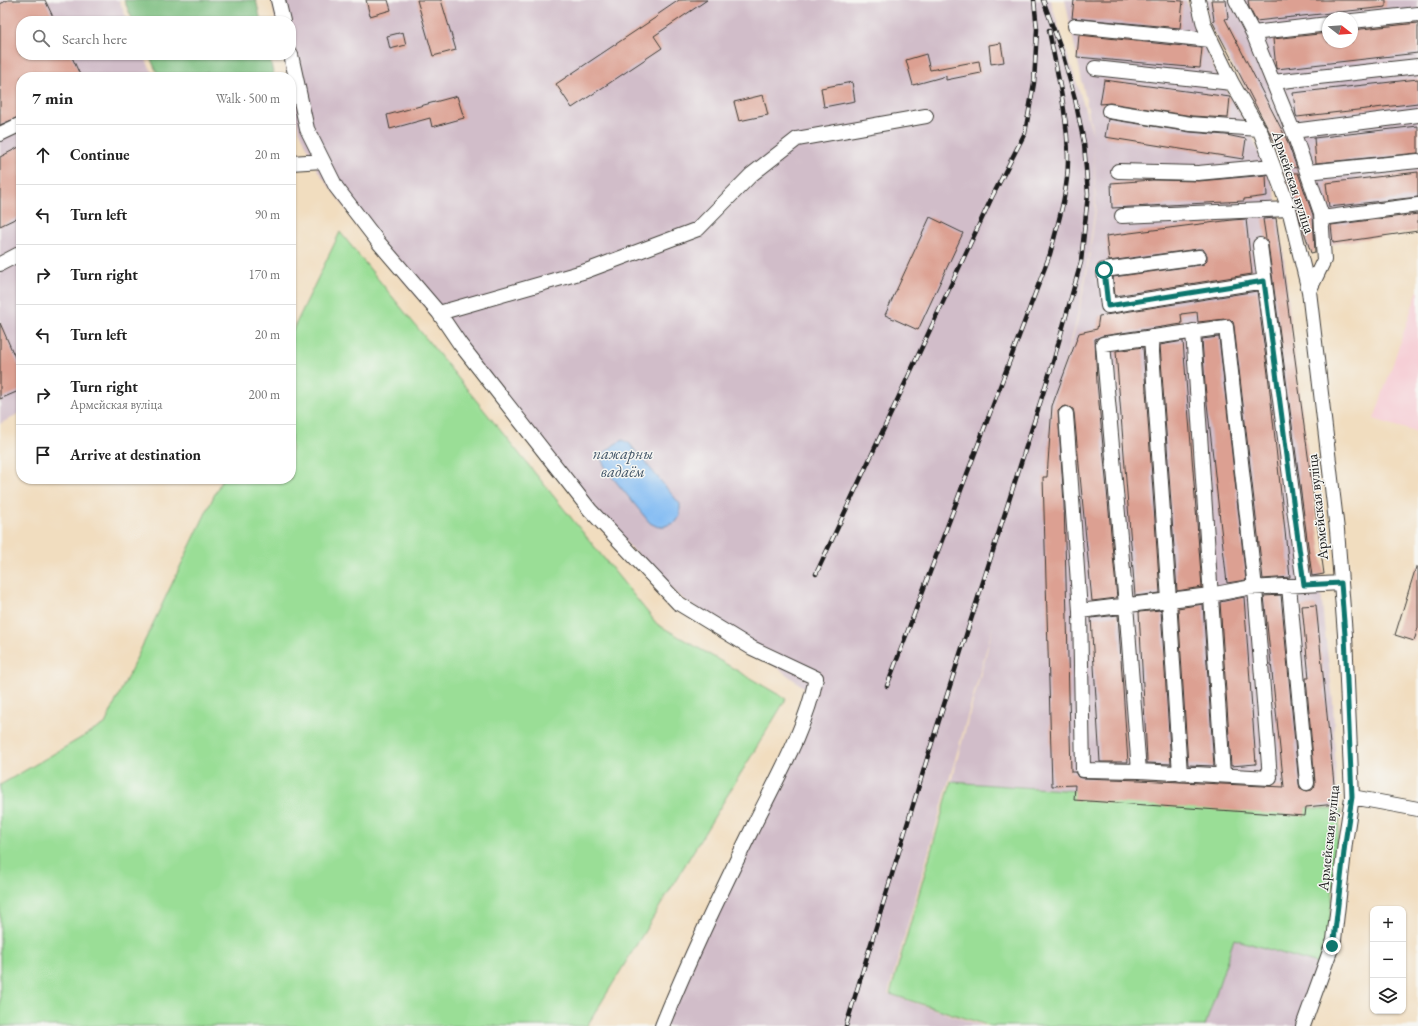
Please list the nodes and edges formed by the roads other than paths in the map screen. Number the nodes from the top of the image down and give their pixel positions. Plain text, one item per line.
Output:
1 (278, 0) edge
2 (1198, 0) edge
3 (1236, 0) edge
4 (1418, 14) edge
5 (282, 16) edge
6 (1358, 20) edge
7 (1322, 25) edge
8 (1075, 26) dead end
9 (1253, 33) junction
10 (1211, 40) junction
11 (292, 60) edge
12 (1418, 66) edge
13 (1095, 68) dead end
14 (295, 72) edge
15 (296, 78) edge
16 (1273, 82) junction
17 (1232, 83) junction
18 (1109, 110) dead end
19 (926, 116) dead end
20 (1418, 116) edge
21 (16, 126) edge
22 (1259, 129) junction
23 (1293, 131) junction
24 (0, 134) edge
25 (323, 161) junction
26 (1418, 161) edge
27 (296, 163) edge
28 (1273, 166) junction
29 (1118, 171) dead end
30 (1307, 172) junction
31 (1418, 205) edge
32 (1289, 209) junction
33 (1122, 216) dead end
34 (1322, 218) junction
35 (1260, 244) dead end
36 (16, 256) edge
37 (1199, 256) dead end
38 (0, 264) edge
39 (1264, 281) junction
40 (1309, 291) junction
41 (439, 313) junction
42 (1193, 332) junction
43 (1151, 338) junction
44 (1066, 414) dead end
45 (1341, 583) junction
46 (1304, 585) junction
47 (1289, 586) junction
48 (1255, 588) junction
49 (1210, 594) junction
50 (1170, 600) junction
51 (1126, 605) junction
52 (1080, 611) junction
53 (1139, 771) junction
54 (1180, 774) junction
55 (1223, 775) junction
56 (1307, 783) dead end
57 (1352, 797) junction
58 (1418, 809) edge
59 (662, 1026) edge
60 (1303, 1026) edge

1 - 5 street
2 - 10 street, Армейская вуліца
3 - 9 street
4 - 6 street
7 - 9 street
8 - 10 street
9 - 16 street
10 - 17 street, Армейская вуліца
11 - 14 street
12 - 16 street
13 - 17 street
15 - 25 street
16 - 23 street
17 - 22 street, Армейская вуліца
18 - 22 street
19 - 41 street
20 - 23 street
21 - 24 street
22 - 28 street, Армейская вуліца
23 - 30 street
25 - 27 street
25 - 41 street
26 - 30 street
28 - 29 street
28 - 32 street, Армейская вуліца
30 - 34 street
31 - 34 street
32 - 33 street
32 - 40 street, Армейская вуліца
34 - 40 street
35 - 39 street
36 - 38 street
37 - 39 street
39 - 46 street
40 - 45 street, Армейская вуліца
41 - 59 street
42 - 43 street
42 - 48 street
42 - 49 street
43 - 50 street
43 - 51 street
44 - 52 street
45 - 46 street
45 - 57 street, Армейская вуліца
46 - 47 street
47 - 48 street
47 - 56 street
48 - 49 street
48 - 55 street
49 - 50 street
49 - 55 street
50 - 51 street
50 - 54 street
51 - 52 street
51 - 53 street
52 - 53 street
53 - 54 street
54 - 55 street
57 - 58 street
57 - 60 street, Армейская вуліца

